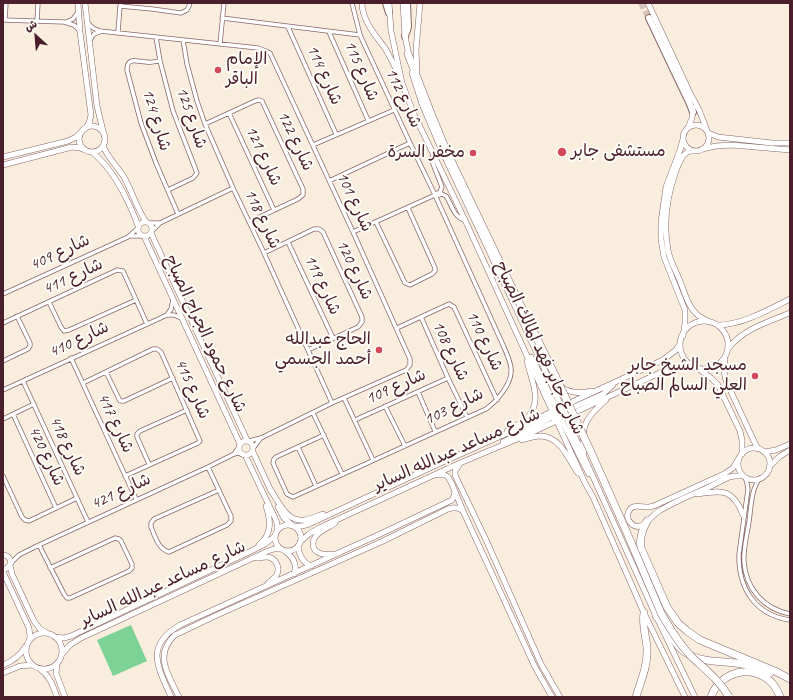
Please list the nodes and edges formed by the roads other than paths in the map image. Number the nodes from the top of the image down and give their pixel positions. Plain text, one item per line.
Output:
1 (6, 3) edge
2 (38, 3) edge
3 (78, 3) edge
4 (85, 3) edge
5 (190, 3) edge
6 (224, 3) edge
7 (352, 3) edge
8 (362, 3) edge
9 (386, 3) edge
10 (389, 3) edge
11 (403, 3) edge
12 (407, 3) edge
13 (420, 3) edge
14 (648, 3) edge
15 (120, 4) edge
16 (78, 12) junction
17 (389, 12) junction
18 (222, 18) junction
19 (649, 18) tunnel mouth
20 (4, 20) edge
21 (36, 21) junction
22 (64, 22) junction
23 (87, 22) junction
24 (288, 27) junction
25 (103, 31) junction
26 (80, 32) junction
27 (118, 32) junction
28 (329, 32) junction
29 (360, 35) junction
30 (405, 36) junction
31 (156, 37) junction
32 (183, 40) junction
33 (89, 42) junction
34 (220, 44) junction
35 (408, 54) junction
36 (160, 61) junction
37 (418, 79) junction
38 (402, 83) junction
39 (691, 95) junction
40 (394, 110) junction
41 (693, 112) junction
42 (229, 113) junction
43 (368, 120) junction
44 (205, 124) junction
45 (688, 128) junction
46 (84, 130) junction
47 (707, 132) junction
48 (336, 134) junction
49 (104, 135) junction
50 (683, 139) junction
51 (410, 143) junction
52 (790, 143) edge
53 (313, 144) junction
54 (103, 146) junction
55 (702, 149) junction
56 (85, 150) junction
57 (789, 150) edge
58 (692, 151) junction
59 (92, 152) junction
60 (433, 155) junction
61 (3, 157) edge
62 (3, 165) edge
63 (330, 181) junction
64 (233, 188) junction
65 (168, 190) junction
66 (435, 195) junction
67 (134, 196) junction
68 (127, 200) junction
69 (408, 208) junction
70 (274, 210) junction
71 (178, 214) junction
72 (465, 220) junction
73 (148, 222) junction
74 (249, 222) junction
75 (376, 222) junction
76 (160, 223) junction
77 (138, 227) junction
78 (151, 232) junction
79 (353, 232) junction
80 (143, 236) junction
81 (128, 237) junction
82 (288, 242) junction
83 (264, 253) junction
84 (667, 265) junction
85 (678, 277) junction
86 (3, 294) edge
87 (136, 300) junction
88 (173, 300) junction
89 (790, 300) edge
90 (49, 302) junction
91 (790, 313) edge
92 (167, 315) junction
93 (18, 316) junction
94 (421, 317) junction
95 (181, 318) junction
96 (710, 322) junction
97 (3, 323) edge
98 (147, 324) junction
99 (718, 325) junction
100 (397, 328) junction
101 (682, 336) junction
102 (199, 337) junction
103 (333, 338) junction
104 (192, 340) junction
105 (680, 344) junction
106 (308, 350) junction
107 (525, 350) junction
108 (728, 350) junction
109 (71, 358) junction
110 (725, 358) junction
111 (3, 361) edge
112 (543, 366) junction
113 (697, 368) junction
114 (106, 372) junction
115 (173, 378) junction
116 (448, 378) junction
117 (23, 380) junction
118 (83, 383) junction
119 (615, 383) junction
120 (603, 389) junction
121 (3, 390) edge
122 (418, 392) junction
123 (611, 396) junction
124 (344, 398) junction
125 (496, 400) junction
126 (332, 403) junction
127 (34, 404) junction
128 (385, 406) junction
129 (187, 410) junction
130 (234, 413) junction
131 (313, 413) junction
132 (13, 414) junction
133 (559, 414) junction
134 (227, 416) junction
135 (467, 417) junction
136 (3, 419) edge
137 (355, 420) junction
138 (435, 431) junction
139 (324, 435) junction
140 (261, 438) junction
141 (248, 441) junction
142 (491, 441) junction
143 (511, 442) junction
144 (790, 444) edge
145 (240, 446) junction
146 (298, 446) junction
147 (405, 446) junction
148 (493, 449) junction
149 (758, 449) junction
150 (253, 450) junction
151 (790, 450) edge
152 (764, 452) junction
153 (234, 454) junction
154 (244, 455) junction
155 (740, 456) junction
156 (585, 459) junction
157 (373, 460) junction
158 (460, 463) junction
159 (149, 464) junction
160 (208, 467) junction
161 (769, 467) junction
162 (342, 474) junction
163 (3, 476) edge
164 (125, 476) junction
165 (431, 476) junction
166 (744, 476) junction
167 (760, 478) junction
168 (458, 482) junction
169 (585, 483) junction
170 (452, 484) junction
171 (597, 484) junction
172 (316, 486) junction
173 (219, 490) junction
174 (455, 491) junction
175 (271, 492) junction
176 (693, 494) junction
177 (264, 495) junction
178 (77, 498) junction
179 (136, 499) junction
180 (56, 508) junction
181 (343, 508) junction
182 (463, 511) junction
183 (743, 515) junction
184 (340, 518) junction
185 (647, 521) junction
186 (88, 522) junction
187 (294, 526) junction
188 (276, 533) junction
189 (378, 535) junction
190 (381, 542) junction
191 (300, 544) junction
192 (39, 545) junction
193 (283, 550) junction
194 (342, 551) junction
195 (249, 552) junction
196 (5, 555) edge
197 (19, 555) junction
198 (252, 559) junction
199 (10, 564) junction
200 (311, 566) junction
201 (50, 568) junction
202 (3, 571) edge
203 (294, 574) junction
204 (261, 589) junction
205 (241, 598) junction
206 (512, 599) junction
207 (244, 603) junction
208 (505, 603) junction
209 (26, 604) junction
210 (658, 606) junction
211 (20, 608) junction
212 (644, 613) junction
213 (790, 614) edge
214 (656, 616) junction
215 (790, 620) edge
216 (49, 634) junction
217 (55, 637) junction
218 (28, 643) junction
219 (62, 654) junction
220 (57, 664) junction
221 (32, 665) junction
222 (3, 666) edge
223 (165, 666) junction
224 (39, 669) junction
225 (159, 669) junction
226 (3, 673) edge
227 (777, 675) junction
228 (790, 680) edge
229 (58, 697) edge
230 (65, 697) edge
231 (172, 697) edge
232 (179, 697) edge
233 (552, 697) edge
234 (560, 697) edge
235 (636, 697) edge
236 (685, 697) edge
237 (695, 697) edge
238 (711, 697) edge
239 (729, 697) edge
240 (780, 697) edge

1 - 20 street
2 - 21 street
3 - 16 street
4 - 23 street
5 - 15 street
6 - 18 street
7 - 29 street, شارع 112
8 - 38 street
9 - 17 main road
10 - 17 street, شارع جابر فهد المالك الصباح
11 - 30 street, شارع جابر فهد المالك الصباح
12 - 30 main road
13 - 37 street
14 - 39 street
15 - 27 street
16 - 22 street
16 - 26 street
17 - 38 street, شارع جابر فهد المالك الصباح
18 - 24 street
18 - 34 street
19 - 41 main road
20 - 21 street
21 - 22 street
22 - 26 street
23 - 25 street, شارع 101
23 - 33 street
24 - 28 street
24 - 48 street, شارع 114
25 - 27 street, شارع 101
25 - 33 street
26 - 46 street
27 - 31 street, شارع 101
28 - 29 street
28 - 43 street, شارع 115
29 - 40 street, شارع 112
30 - 35 street, شارع جابر فهد المالك الصباح
31 - 32 street, شارع 101
31 - 36 street, شارع 125
32 - 34 street, شارع 101
32 - 44 street, شارع 118
33 - 49 street
34 - 53 street, شارع 101
35 - 37 highway
35 - 112 street, شارع جابر فهد المالك الصباح
36 - 65 street, شارع 125
36 - 65 street, شارع 124
37 - 210 highway, bridge
38 - 60 street, شارع جابر فهد المالك الصباح
39 - 41 street
39 - 47 street
40 - 43 street
40 - 51 street, شارع 112
41 - 45 street
42 - 44 street, شارع 122
42 - 70 street, شارع 121
42 - 70 street, شارع 122
43 - 48 street
44 - 64 street, شارع 118
45 - 47 street
45 - 50 street
46 - 49 street
46 - 56 street
46 - 61 street
47 - 52 street
47 - 55 street
48 - 53 street
49 - 54 street
50 - 58 street
50 - 84 street
51 - 63 street, شارع 112
51 - 66 street, شارع 103
53 - 63 street, شارع 101
54 - 59 street
54 - 67 street
55 - 57 street
55 - 58 street
56 - 59 street
56 - 62 street
58 - 85 street
59 - 68 street
60 - 66 street
60 - 72 street, شارع جابر فهد المالك الصباح
63 - 79 street, شارع 101
64 - 71 street
64 - 74 street, شارع 118
65 - 71 street, شارع 124
66 - 69 street
66 - 72 street
66 - 125 street, شارع 103
67 - 68 street
67 - 73 street
68 - 77 street
69 - 75 street
69 - 75 street
70 - 74 street, شارع 122
71 - 76 street
72 - 107 street, شارع جابر فهد المالك الصباح
73 - 76 street
73 - 77 street
73 - 78 street
74 - 83 street, شارع 118
75 - 79 street
76 - 78 street
77 - 80 street
77 - 81 street, شارع 409
78 - 80 street
78 - 102 street, شارع حمود الجراح الصباح
79 - 100 street, شارع 101
80 - 81 street, شارع 409
80 - 88 street, شارع حمود الجراح الصباح
81 - 86 street, شارع 409
82 - 83 street, شارع 120
82 - 103 street, شارع 119
82 - 103 street, شارع 120
83 - 106 street, شارع 118
84 - 85 street
84 - 101 street
85 - 96 street
87 - 90 street
87 - 90 street, شارع 411
87 - 98 street, شارع 411
88 - 92 street
88 - 95 street, شارع حمود الجراح الصباح
89 - 99 street
90 - 93 street, شارع 411
91 - 108 street
92 - 95 street
92 - 98 street, شارع 410
93 - 97 street, شارع 411
93 - 111 street
94 - 100 street, شارع 110
94 - 116 street, شارع 108
94 - 125 street, شارع 110
95 - 104 street, شارع حمود الجراح الصباح
96 - 99 street
96 - 101 street
98 - 109 street, شارع 410
99 - 108 street
100 - 124 street, شارع 101
101 - 105 street
102 - 104 street
102 - 130 street, شارع حمود الجراح الصباح
103 - 106 street, شارع 120
104 - 134 street, شارع حمود الجراح الصباح
105 - 113 street
105 - 119 street, شارع مساعد عبدالله الساير
106 - 126 street, شارع 118
107 - 133 street
107 - 142 street
108 - 110 street
109 - 117 street, شارع 410
109 - 118 street, شارع 417
110 - 113 street
110 - 149 street
112 - 120 street
112 - 133 street, شارع جابر فهد المالك الصباح
113 - 123 street, شارع مساعد عبدالله الساير
113 - 155 street
114 - 115 street
114 - 115 street, شارع 415
114 - 118 street, شارع 415
115 - 129 street, شارع 415
116 - 122 street, شارع 109
116 - 135 street, شارع 108
117 - 121 street, شارع 410
117 - 127 street, شارع 418
118 - 164 street, شارع 417
119 - 120 street, شارع مساعد عبدالله الساير
119 - 133 street
120 - 133 street, شارع مساعد عبدالله الساير
122 - 128 street, شارع 109
122 - 138 street
123 - 133 street, شارع مساعد عبدالله الساير
123 - 156 street
124 - 126 street, شارع 101
124 - 137 street
125 - 135 street, شارع 103
126 - 131 street, شارع 101
127 - 132 street
127 - 178 street, شارع 418
128 - 137 street, شارع 109
128 - 147 street
129 - 159 street
129 - 159 street, شارع 415
130 - 134 street
130 - 141 street, شارع حمود الجراح الصباح
131 - 139 street
131 - 140 street, شارع 101
132 - 136 street
132 - 180 street, شارع 420
133 - 142 street, شارع مساعد عبدالله الساير
133 - 143 street, شارع مساعد عبدالله الساير
133 - 148 street
133 - 156 street, شارع جابر فهد المالك الصباح
133 - 169 street, شارع جابر فهد المالك الصباح
133 - 171 street
134 - 145 street, شارع حمود الجراح الصباح
135 - 138 street, شارع 103
137 - 157 street
138 - 147 street, شارع 103
139 - 146 street, شارع 103
139 - 162 street
140 - 141 street, شارع 101
140 - 150 street, شارع 101
141 - 145 street
141 - 150 street
142 - 181 street, شارع مساعد عبدالله الساير
143 - 148 street, شارع مساعد عبدالله الساير
143 - 169 street
144 - 152 street
145 - 153 street, شارع 421
145 - 154 street
146 - 172 street
146 - 172 street, شارع 103
147 - 157 street, شارع 103
148 - 158 street, شارع مساعد عبدالله الساير
149 - 152 street
149 - 155 street
150 - 154 street
150 - 175 street
151 - 161 street
152 - 161 street
153 - 154 street, شارع 421
153 - 160 street, شارع 421
154 - 177 street
155 - 166 street
155 - 185 street
156 - 171 street, شارع جابر فهد المالك الصباح
157 - 162 street, شارع 103
158 - 165 street, شارع مساعد عبدالله الساير
158 - 168 street
159 - 164 street, شارع 415
160 - 173 street
160 - 179 street, شارع 421
161 - 167 street
162 - 172 street, شارع 103
163 - 180 street
164 - 179 street, شارع 417
165 - 170 street
165 - 184 street, شارع مساعد عبدالله الساير
166 - 167 street
166 - 176 street
166 - 183 street
167 - 213 street
168 - 170 street
168 - 206 street
169 - 212 street, شارع جابر فهد المالك الصباح
170 - 174 street
171 - 214 street, شارع جابر فهد المالك الصباح
173 - 173 street
174 - 182 street
174 - 189 street
175 - 177 street
175 - 181 street
175 - 187 street
176 - 183 street
176 - 185 street
177 - 188 street
177 - 195 street
178 - 180 street
178 - 186 street, شارع 418
179 - 186 street, شارع 421
181 - 187 street, شارع مساعد عبدالله الساير
182 - 190 street
182 - 208 street
183 - 215 street
184 - 191 street, شارع مساعد عبدالله الساير
184 - 194 street
185 - 228 highway
186 - 192 street, شارع 421
187 - 188 street
187 - 191 street
188 - 193 street
188 - 195 street, شارع مساعد عبدالله الساير
189 - 190 street
189 - 194 street
190 - 207 street
191 - 193 street
191 - 200 street
192 - 197 street, شارع 421
192 - 201 street
193 - 198 street, شارع مساعد عبدالله الساير
193 - 203 street
194 - 200 street
195 - 217 street, شارع مساعد عبدالله الساير
196 - 197 street, شارع 421
196 - 199 street
197 - 199 street, شارع 421
198 - 204 street
198 - 219 street, شارع مساعد عبدالله الساير
199 - 202 street
199 - 209 street
200 - 203 street
201 - 201 street
202 - 211 street
203 - 204 street
204 - 205 street
205 - 207 street
205 - 225 street
206 - 208 street
206 - 234 street
207 - 223 street
208 - 233 street
209 - 211 street
209 - 216 street
210 - 227 highway, bridge
210 - 239 highway, bridge
211 - 218 street
212 - 235 highway
212 - 236 street, شارع جابر فهد المالك الصباح
214 - 227 highway
214 - 237 street, شارع جابر فهد المالك الصباح
216 - 217 street
216 - 218 street
217 - 219 street
218 - 221 street
218 - 222 street
219 - 220 street
220 - 224 street
220 - 230 street
221 - 224 street
221 - 226 street
223 - 225 street
223 - 232 street
224 - 229 street
225 - 231 street
227 - 228 highway
238 - 240 highway

